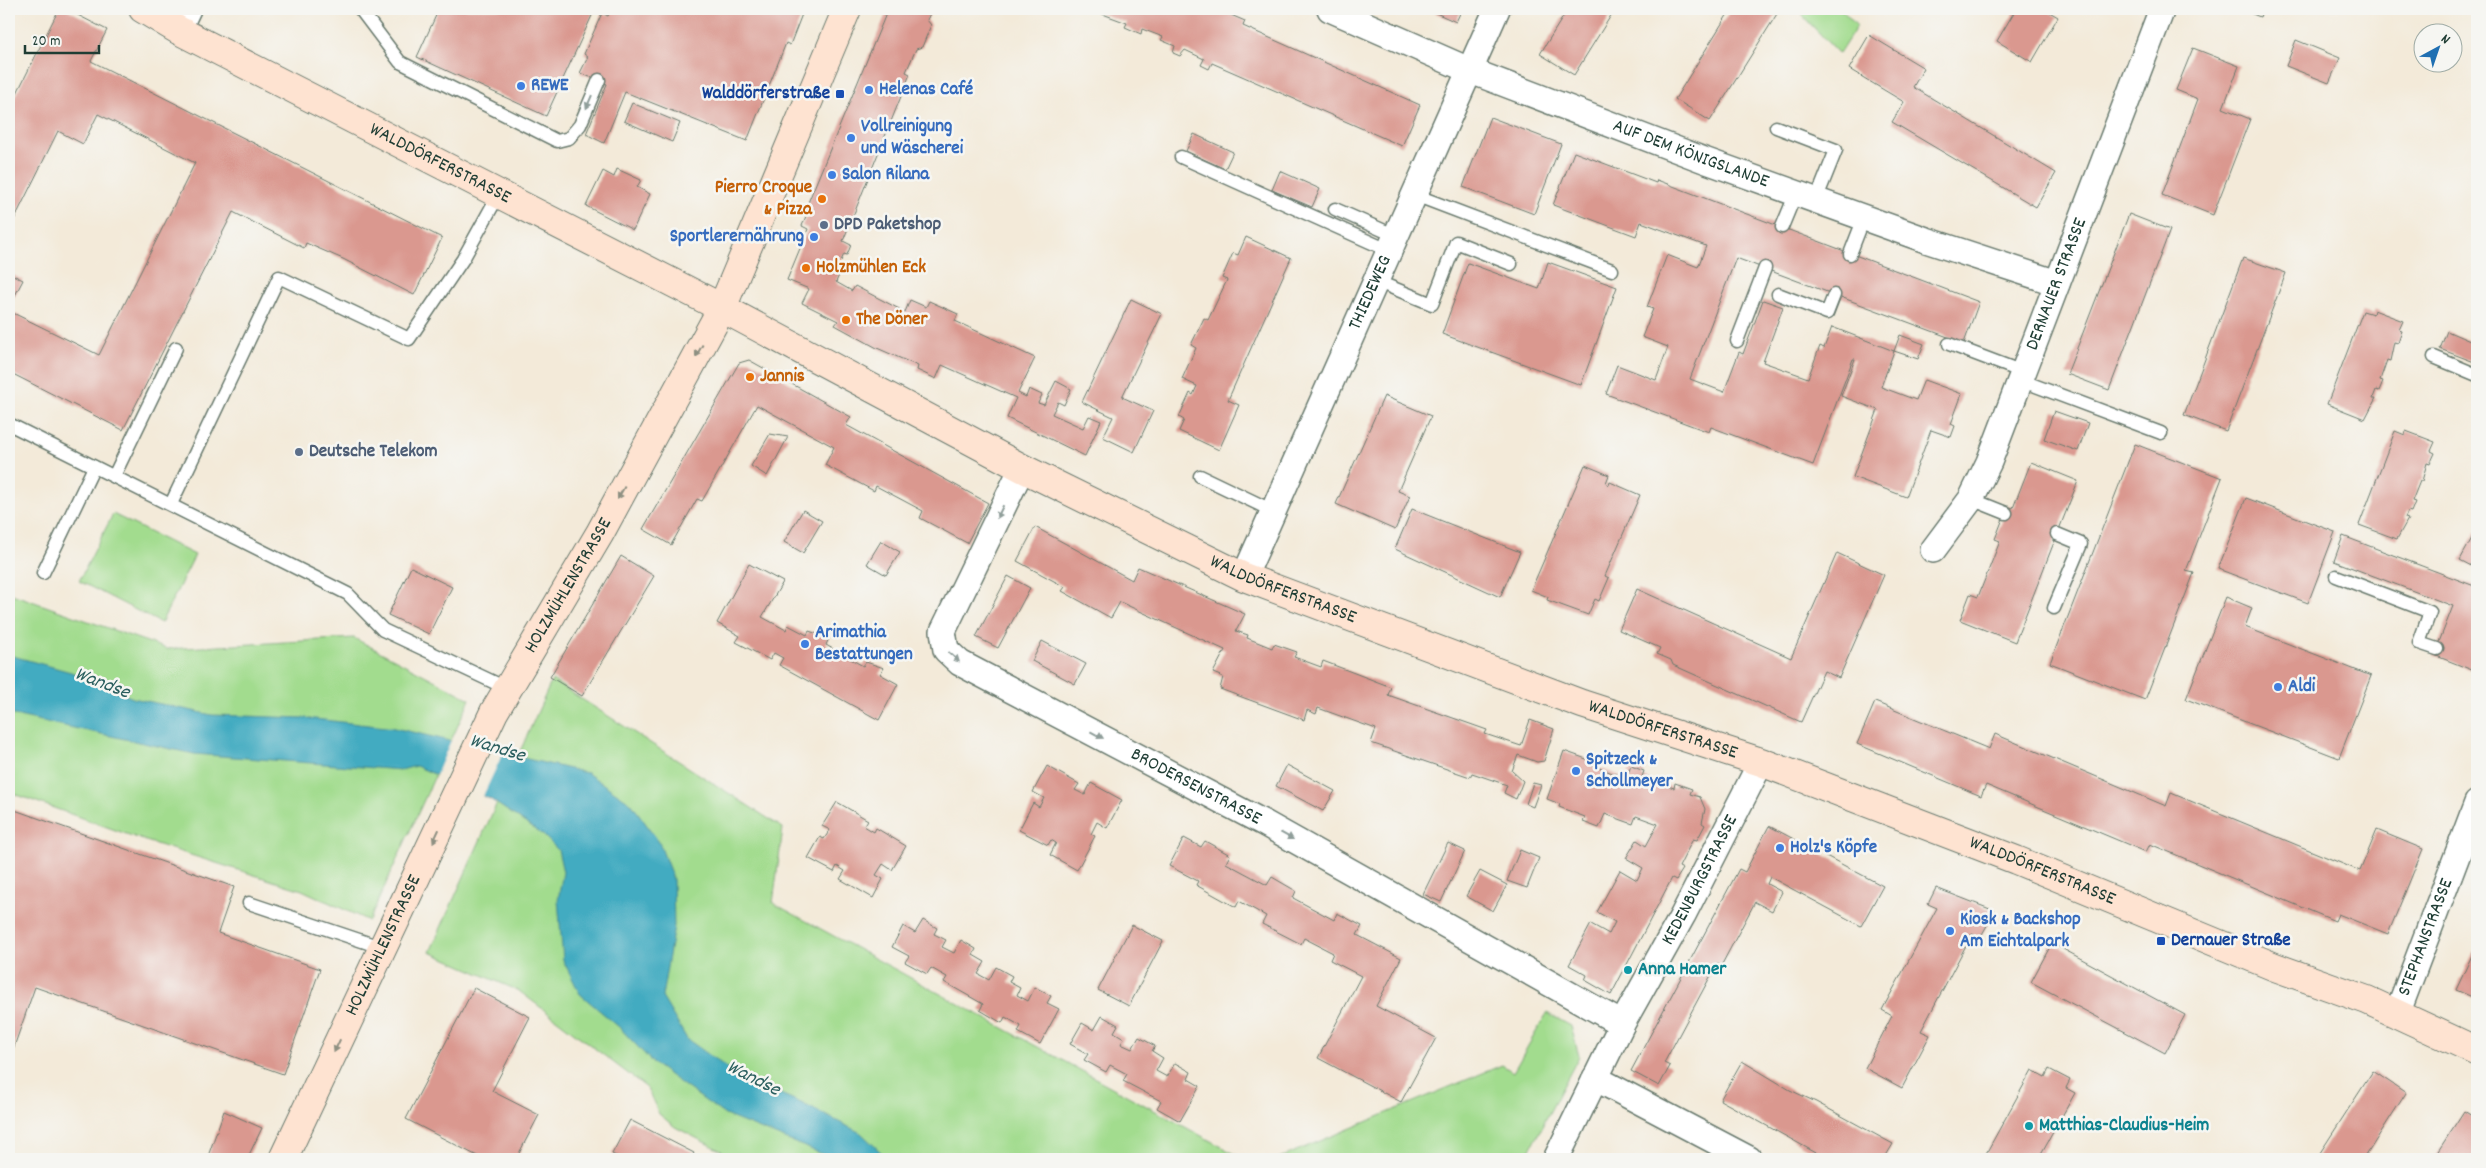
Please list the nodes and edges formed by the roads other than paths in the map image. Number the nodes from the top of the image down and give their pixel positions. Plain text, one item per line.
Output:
1 (143, 9) edge
2 (360, 9) edge
3 (847, 9) edge
4 (1330, 9) edge
5 (1497, 9) edge
6 (2162, 9) edge
7 (183, 19) edge
8 (1471, 71) junction
9 (599, 80) dead end
10 (1776, 127) dead end
11 (1181, 157) dead end
12 (499, 194) junction
13 (1415, 195) junction
14 (1806, 197) junction
15 (1335, 209) dead end
16 (1864, 218) junction
17 (1782, 227) dead end
18 (1393, 243) junction
19 (1850, 254) dead end
20 (1511, 264) dead end
21 (1765, 268) dead end
22 (1612, 270) dead end
23 (1376, 281) junction
24 (2057, 283) junction
25 (1778, 294) dead end
26 (1834, 295) dead end
27 (722, 308) junction
28 (1737, 341) dead end
29 (1949, 344) dead end
30 (176, 348) dead end
31 (2434, 357) dead end
32 (2477, 375) edge
33 (2022, 376) junction
34 (9, 424) edge
35 (2161, 433) dead end
36 (94, 466) junction
37 (1022, 468) junction
38 (114, 476) junction
39 (1200, 476) dead end
40 (1970, 499) junction
41 (171, 504) junction
42 (1273, 511) junction
43 (2006, 513) dead end
44 (2057, 534) dead end
45 (1933, 550) dead end
46 (42, 573) dead end
47 (2336, 576) dead end
48 (1244, 577) junction
49 (2054, 608) dead end
50 (2437, 649) dead end
51 (506, 688) junction
52 (1761, 762) junction
53 (2477, 803) edge
54 (249, 903) dead end
55 (383, 948) junction
56 (2397, 1014) junction
57 (1622, 1024) junction
58 (2477, 1051) edge
59 (1596, 1078) junction
60 (286, 1158) edge
61 (1556, 1159) edge
62 (1749, 1159) edge

1 - 7 street, WALDDÖRFERSTRASSE
9 -> 2 lane
3 - 27 street, HOLZMÜHLENSTRASSE
4 - 8 street, AUF DEM KÖNIGSLANDE
5 - 8 street, THIEDEWEG
6 - 24 street, DERNAUER STRASSE
7 - 12 street, WALDDÖRFERSTRASSE
8 - 13 street, THIEDEWEG
8 - 14 street, AUF DEM KÖNIGSLANDE
10 - 14 lane
11 - 18 lane
12 - 27 street, WALDDÖRFERSTRASSE
12 - 41 lane
13 - 18 street, THIEDEWEG
13 - 22 lane
14 - 16 street, AUF DEM KÖNIGSLANDE
14 - 17 lane
15 - 18 lane
16 - 19 lane
16 - 24 street, AUF DEM KÖNIGSLANDE
18 - 23 street, THIEDEWEG
20 - 23 lane
21 - 28 lane
23 - 42 street, THIEDEWEG
24 - 33 street, DERNAUER STRASSE
25 - 26 lane
27 - 37 street, WALDDÖRFERSTRASSE
27 -> 51 street, HOLZMÜHLENSTRASSE
29 - 33 lane
30 - 38 lane
31 - 32 lane
33 - 35 lane
33 - 40 street, DERNAUER STRASSE
34 - 36 lane
36 - 38 lane
36 - 46 lane
37 - 48 street, WALDDÖRFERSTRASSE
37 -> 57 street, BRODERSENSTRASSE
38 - 41 lane
39 - 42 lane
40 - 43 lane
40 - 45 street, DERNAUER STRASSE
41 - 51 lane
42 - 48 street, THIEDEWEG
44 - 49 lane
47 - 50 lane
48 - 52 street, WALDDÖRFERSTRASSE
51 -> 55 street, HOLZMÜHLENSTRASSE
52 - 56 street, WALDDÖRFERSTRASSE
52 - 57 street, KEDENBURGSTRASSE
53 - 56 street, STEPHANSTRASSE
54 - 55 lane
55 -> 60 street, HOLZMÜHLENSTRASSE
56 - 58 street, WALDDÖRFERSTRASSE
57 - 59 street, KEDENBURGSTRASSE
59 - 61 street, KEDENBURGSTRASSE
59 - 62 street

